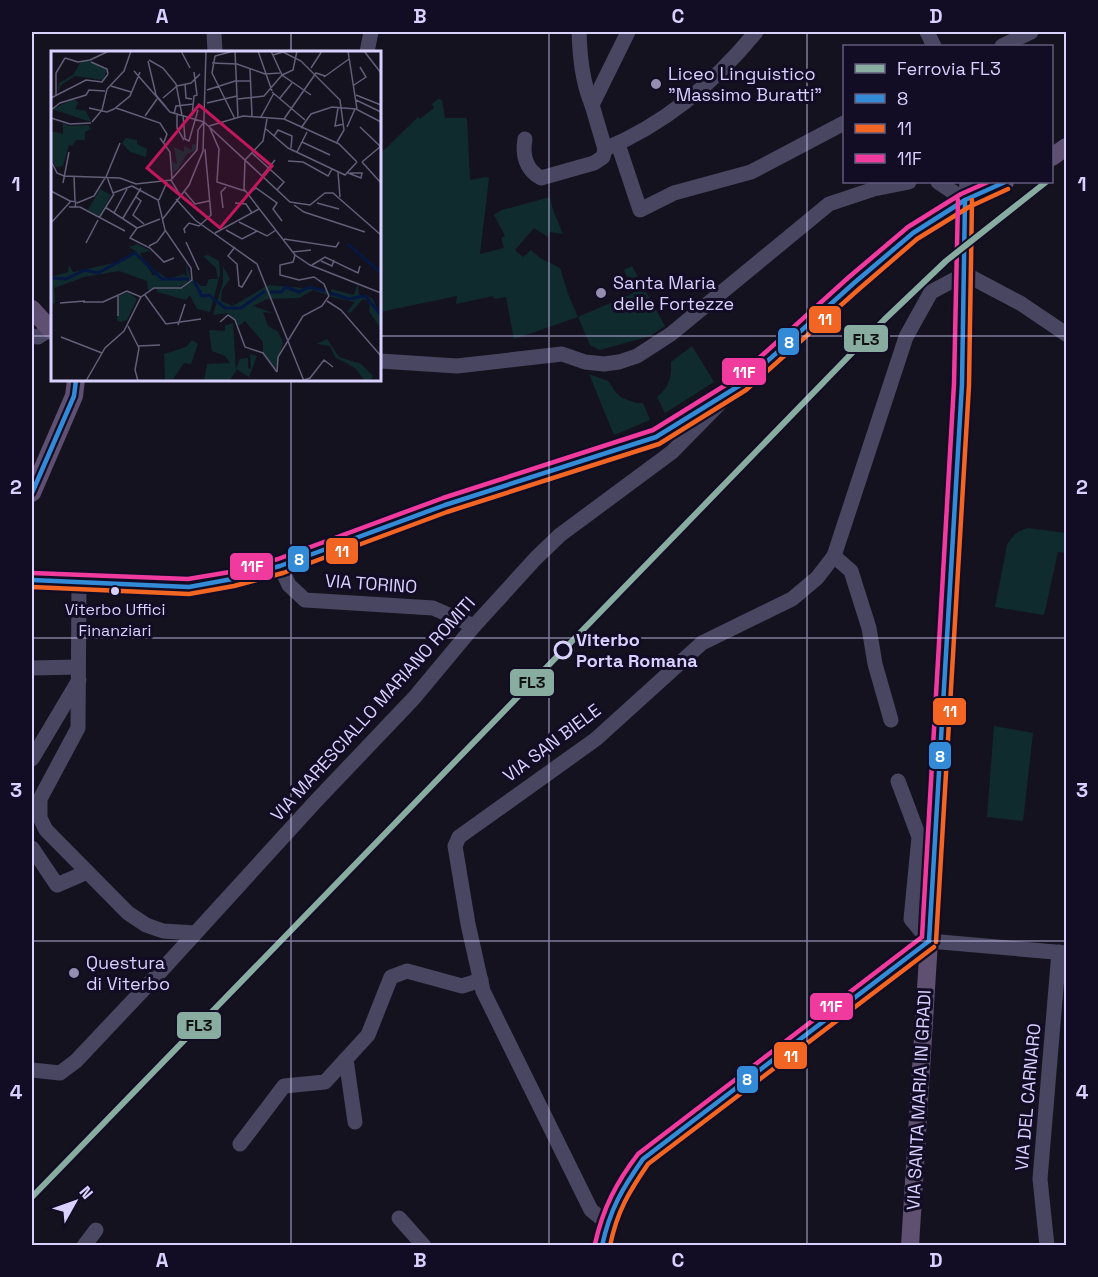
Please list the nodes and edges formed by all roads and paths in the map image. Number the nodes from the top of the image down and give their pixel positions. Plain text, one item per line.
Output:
1 (214, 32) edge
2 (371, 32) edge
3 (579, 32) edge
4 (628, 32) edge
5 (756, 32) edge
6 (1031, 32) edge
7 (1004, 45) edge
8 (215, 51) edge
9 (367, 51) edge
10 (592, 105) junction
11 (843, 124) edge
12 (525, 139) dead end
13 (612, 147) junction
14 (1066, 147) edge
15 (1053, 156) edge
16 (904, 183) edge
17 (940, 183) edge
18 (967, 183) edge
19 (1003, 183) edge
20 (965, 200) junction
21 (964, 274) junction
22 (32, 309) edge
23 (51, 330) edge
24 (1066, 334) edge
25 (32, 336) edge
26 (381, 361) edge
27 (76, 381) edge
28 (733, 390) junction
29 (32, 493) edge
30 (834, 556) junction
31 (280, 566) junction
32 (32, 580) edge
33 (79, 583) junction
34 (474, 626) junction
35 (32, 668) edge
36 (78, 673) junction
37 (891, 720) dead end
38 (32, 759) edge
39 (898, 781) dead end
40 (32, 848) edge
41 (87, 872) junction
42 (195, 933) junction
43 (929, 941) junction
44 (1063, 952) edge
45 (481, 980) junction
46 (345, 1059) junction
47 (32, 1070) edge
48 (355, 1122) dead end
49 (240, 1144) dead end
50 (399, 1218) dead end
51 (607, 1223) junction
52 (96, 1230) dead end
53 (84, 1245) edge
54 (424, 1245) edge
55 (602, 1245) edge
56 (910, 1245) edge
57 (1047, 1245) edge

1 - 8 street
2 - 9 street
3 - 10 street
4 - 10 street
5 - 13 street
6 - 7 street
10 - 13 street
11 - 13 street
12 - 13 street
14 - 15 main road
16 - 26 street
17 - 20 street
18 - 20 street
19 - 20 main road
20 - 21 main road, VIA SANTA MARIA IN GRADI
20 - 28 main road
21 - 24 street
21 - 30 street, VIA SAN BIELE
21 - 43 main road, VIA SANTA MARIA IN GRADI
22 - 23 main road
23 - 25 street
27 - 29 main road
28 - 31 main road
28 - 34 street, VIA MARESCIALLO MARIANO ROMITI
30 - 37 street
30 - 45 street, VIA SAN BIELE
31 - 33 main road
31 - 34 street, VIA TORINO
32 - 33 main road
33 - 36 street
34 - 42 street, VIA MARESCIALLO MARIANO ROMITI
35 - 36 street
36 - 38 street
36 - 41 street
39 - 43 street
40 - 41 street
41 - 42 street
42 - 47 street, VIA MARESCIALLO MARIANO ROMITI
43 - 44 street
43 - 51 street
43 - 56 main road, VIA SANTA MARIA IN GRADI
44 - 57 street, VIA DEL CARNARO
45 - 46 street
45 - 51 street, VIA SAN BIELE
46 - 48 street
46 - 49 street
50 - 54 street
51 - 55 street
52 - 53 street

